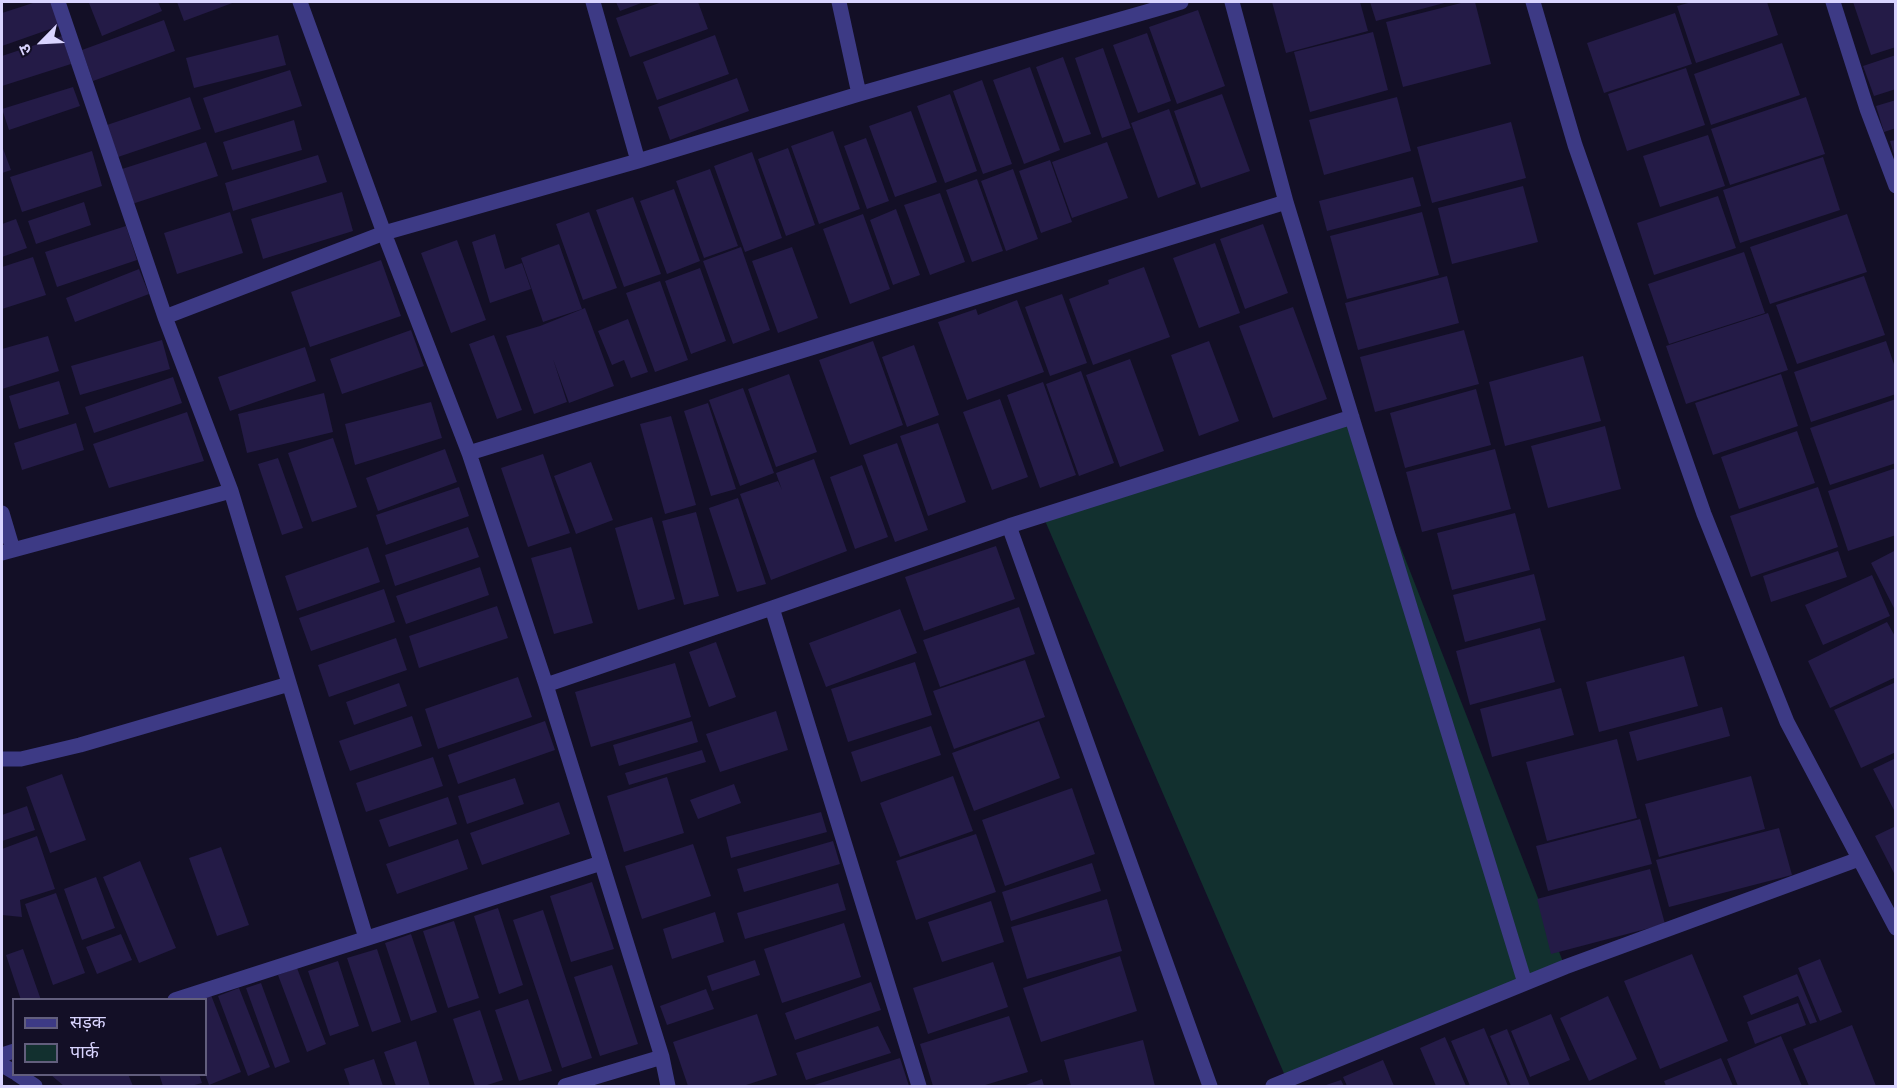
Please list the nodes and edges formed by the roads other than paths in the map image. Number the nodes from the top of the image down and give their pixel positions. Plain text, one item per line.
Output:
1 (58, 2) edge
2 (300, 2) edge
3 (593, 2) edge
4 (839, 2) edge
5 (1181, 2) edge
6 (1232, 2) edge
7 (1533, 2) edge
8 (1833, 2) edge
9 (859, 94) junction
10 (638, 161) junction
11 (1896, 186) edge
12 (1286, 202) junction
13 (384, 233) junction
14 (165, 317) junction
15 (1352, 417) junction
16 (469, 453) junction
17 (231, 491) junction
18 (2, 513) edge
19 (1010, 526) junction
20 (7, 552) edge
21 (772, 608) junction
22 (289, 684) junction
23 (546, 685) junction
24 (2, 759) edge
25 (1859, 859) junction
26 (601, 863) junction
27 (1896, 928) edge
28 (366, 938) junction
29 (1525, 984) junction
30 (177, 998) edge
31 (662, 1057) junction
32 (20, 1076) edge
33 (35, 1086) edge
34 (565, 1086) edge
35 (668, 1086) edge
36 (919, 1086) edge
37 (1210, 1086) edge
38 (1273, 1086) edge

1 - 14 street
2 - 13 street
3 - 10 street
4 - 9 street
5 - 9 street
6 - 12 street
7 - 25 street
8 - 11 street
9 - 10 street
10 - 13 street
12 - 15 street
12 - 16 street
13 - 14 street
13 - 16 street
14 - 17 street
15 - 19 street
15 - 29 street
16 - 23 street
17 - 20 street
17 - 22 street
18 - 20 street
19 - 21 street
19 - 37 street
21 - 23 street
21 - 36 street
22 - 24 street
22 - 28 street
23 - 26 street
25 - 27 street
25 - 29 street
26 - 28 street
26 - 31 street
28 - 30 street
29 - 38 street
31 - 34 street
31 - 35 street
32 - 33 street

